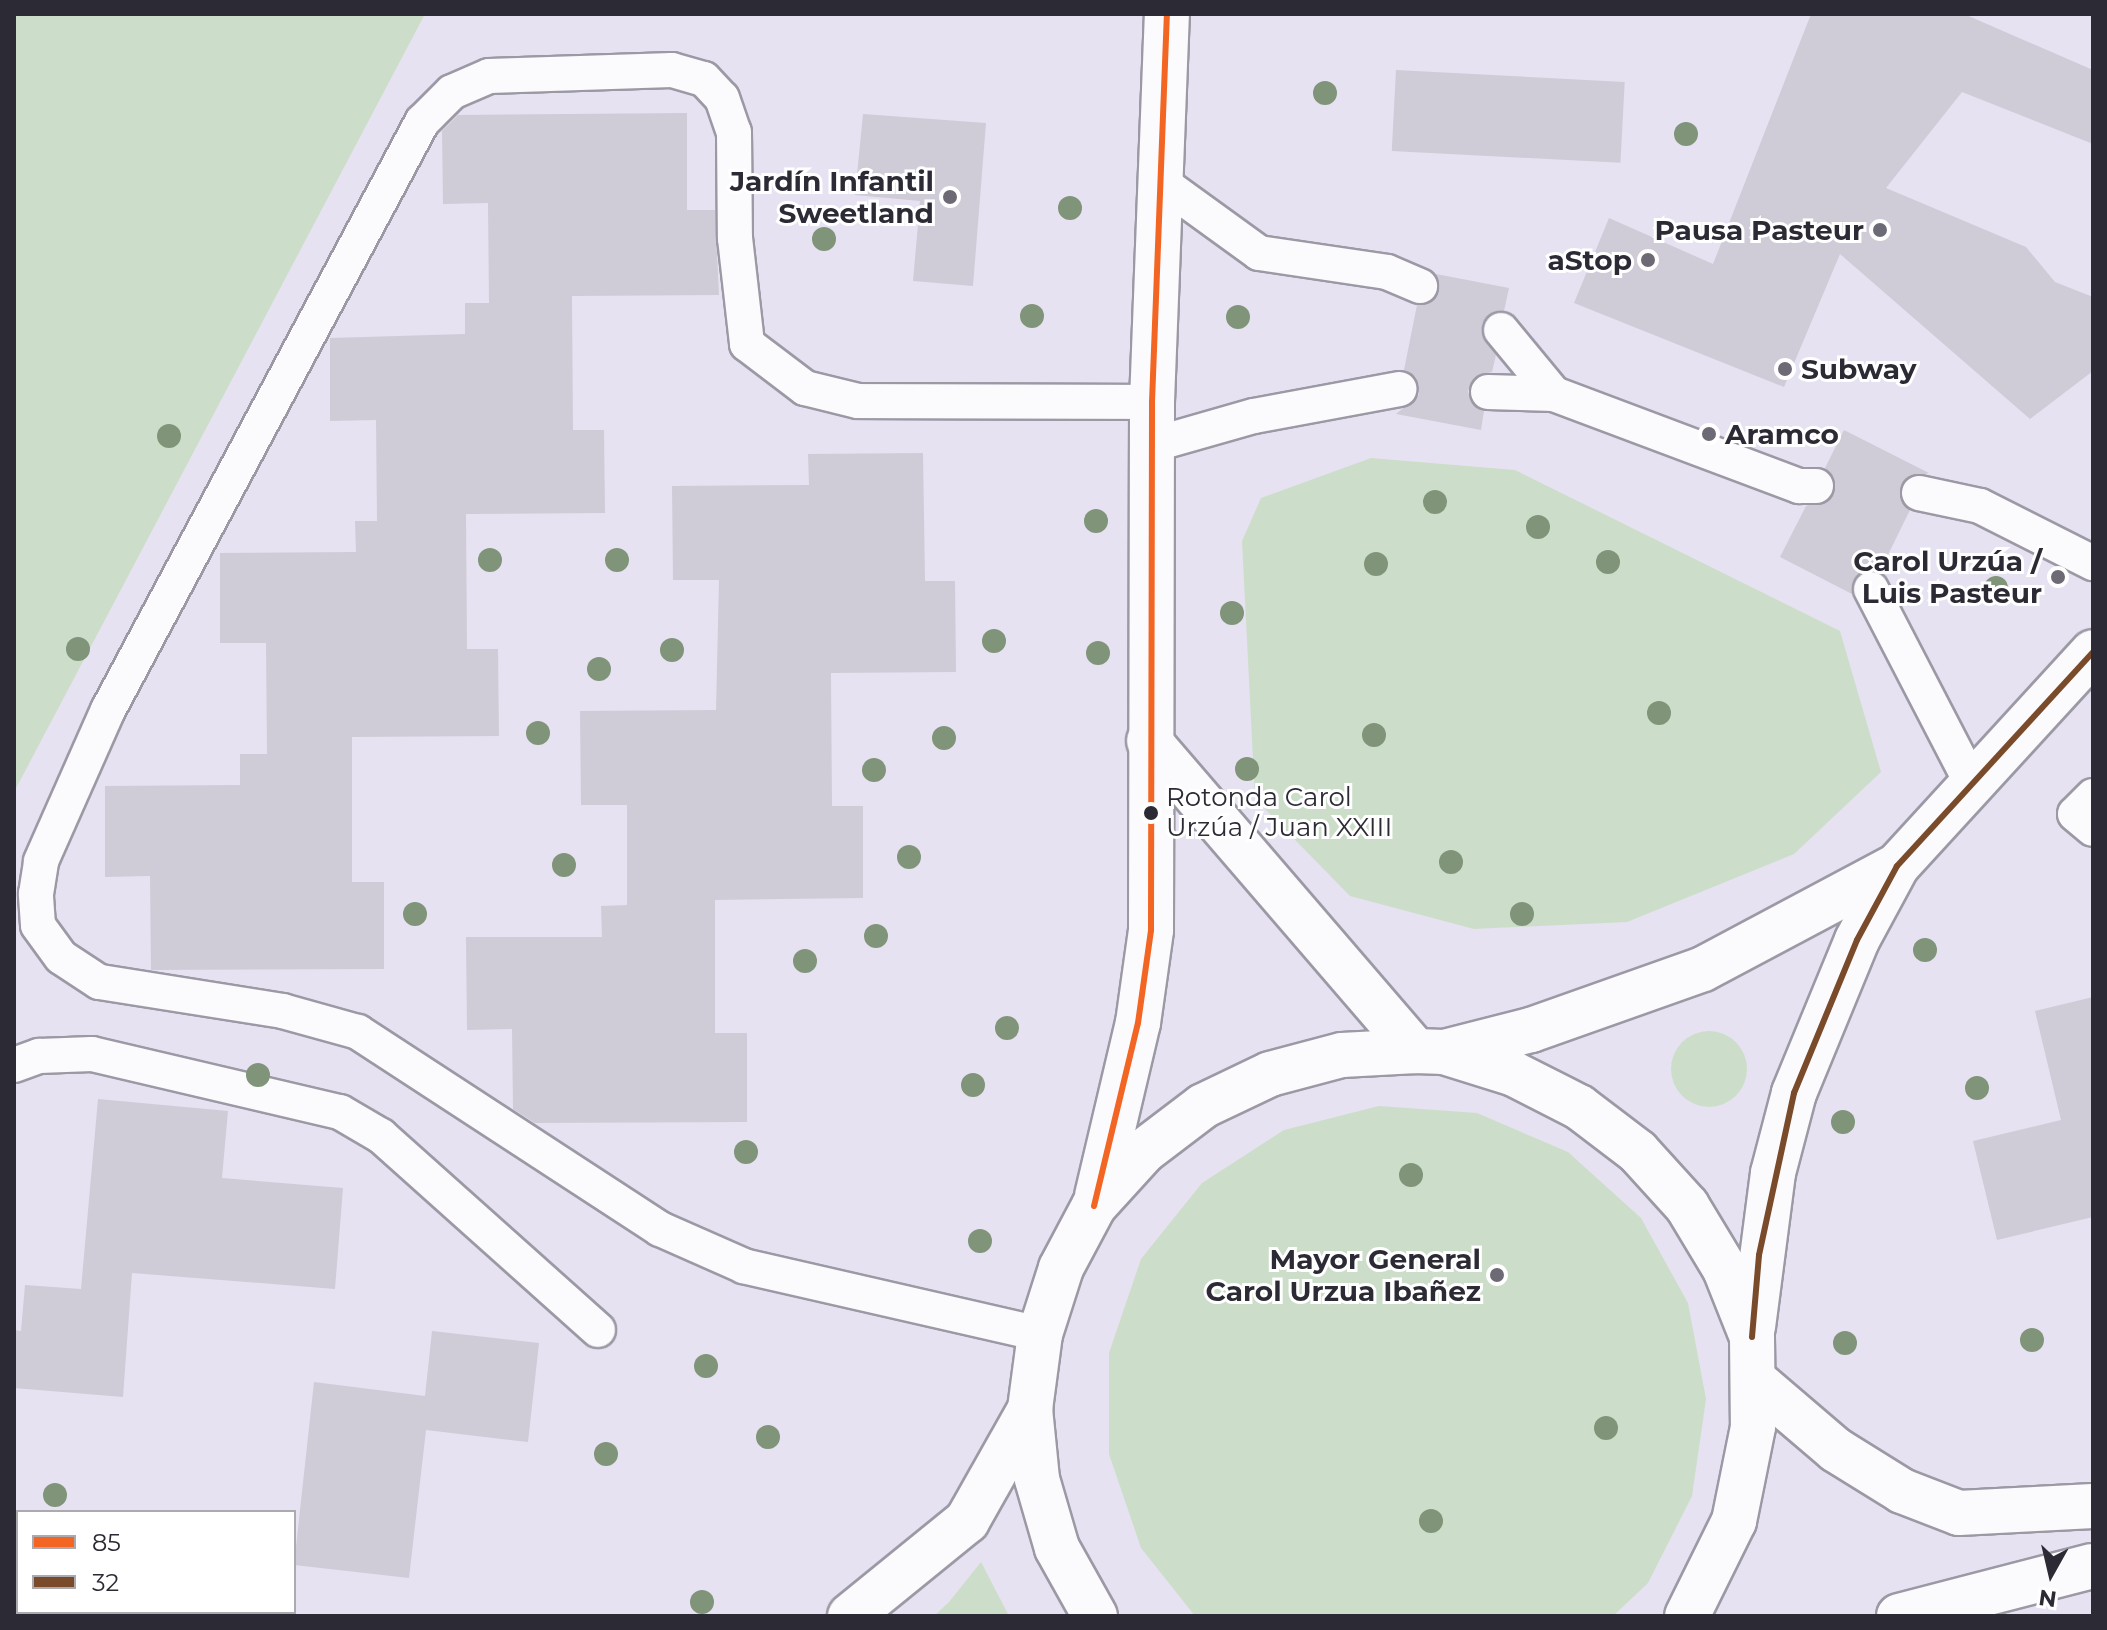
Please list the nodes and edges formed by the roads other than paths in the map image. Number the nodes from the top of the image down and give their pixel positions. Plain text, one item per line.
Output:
1 (1167, 14) edge
2 (1161, 182) junction
3 (1420, 286) dead end
4 (1501, 330) dead end
5 (1400, 389) dead end
6 (1488, 392) dead end
7 (1554, 394) junction
8 (1152, 402) junction
9 (1152, 445) junction
10 (1808, 491) dead end
11 (1919, 493) dead end
12 (2093, 563) edge
13 (1871, 589) dead end
14 (2093, 652) edge
15 (1149, 741) junction
16 (1972, 784) junction
17 (2093, 796) edge
18 (2093, 829) edge
19 (1897, 866) junction
20 (1430, 1051) junction
21 (14, 1065) edge
22 (1094, 1206) junction
23 (598, 1330) dead end
24 (1040, 1334) junction
25 (1753, 1359) junction
26 (1030, 1409) junction
27 (2093, 1506) edge
28 (2093, 1566) edge
29 (850, 1616) edge
30 (1095, 1616) edge
31 (1687, 1616) edge
32 (1899, 1616) edge

1 - 2 main road
2 - 3 lane
2 - 8 main road
4 - 7 lane
5 - 9 lane
6 - 7 lane
7 - 10 lane
8 - 9 main road
8 - 24 lane
9 - 15 main road
11 - 12 lane
13 - 16 lane
14 - 16 main road
15 - 20 main road
15 - 22 main road
16 - 19 main road
17 - 18 lane
19 - 20 main road
19 - 25 main road
20 - 22 main road
20 - 25 main road
21 - 23 lane
22 - 24 main road
24 - 26 main road
25 - 27 main road
25 - 31 main road
26 - 29 main road
26 - 30 main road
28 - 32 main road

